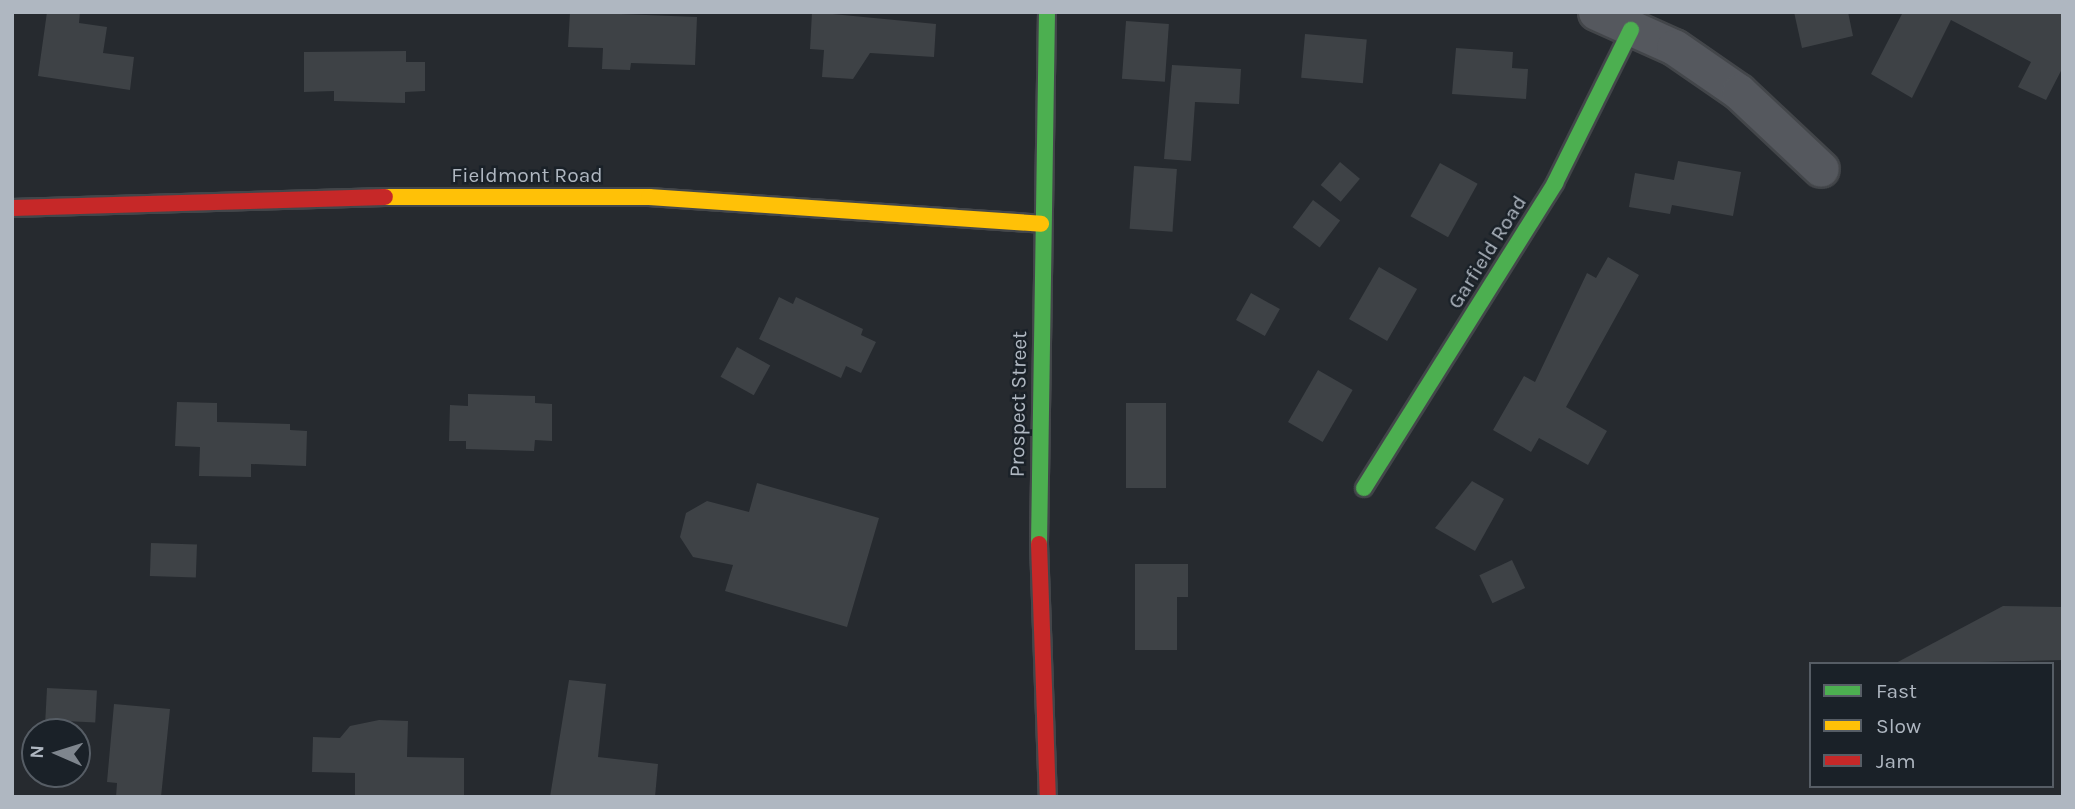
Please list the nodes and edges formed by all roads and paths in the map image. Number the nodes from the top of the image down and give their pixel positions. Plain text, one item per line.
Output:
1 (1047, 12) edge
2 (1596, 12) edge
3 (1631, 30) junction
4 (1822, 169) dead end
5 (12, 208) edge
6 (1041, 224) junction
7 (1364, 488) dead end
8 (1048, 797) edge

1 - 6 street, Prospect Street
2 - 3 street
3 - 4 street
3 - 7 street, Garfield Road
5 - 6 street, Fieldmont Road
6 - 8 street, Prospect Street

